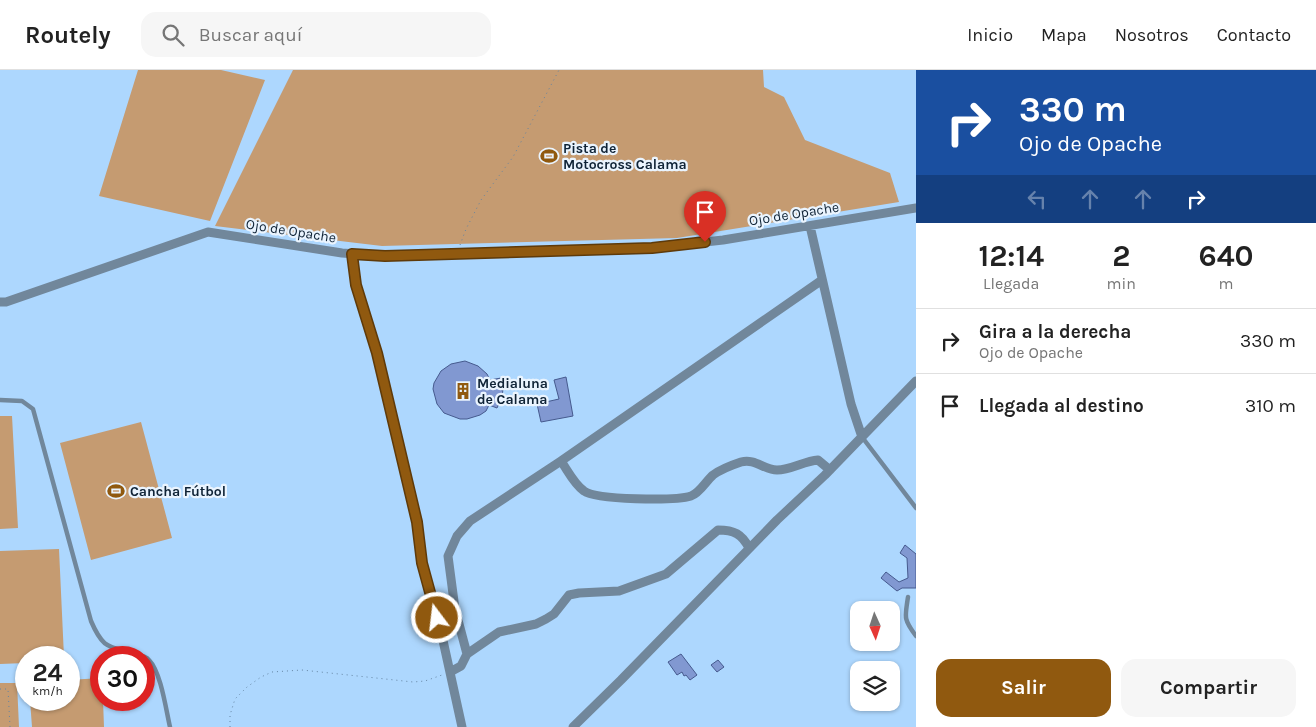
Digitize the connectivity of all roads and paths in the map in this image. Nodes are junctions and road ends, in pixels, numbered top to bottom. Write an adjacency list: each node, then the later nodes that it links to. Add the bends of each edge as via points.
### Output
1 (559, 70): 5 (path, via 513,157 477,207 460,245)
2 (916, 208): 3 (street, Ojo de Opache)
3 (810, 226): 5 (street, Ojo de Opache, via 652,248); 6 (street)
4 (352, 254): 5 (street, Ojo de Opache); 7 (street, Ojo de Opache, via 208,232); 18 (street, via 356,285 377,353 417,522 422,563)
5 (460, 254)
6 (822, 280): 10 (street); 11 (street)
7 (2, 303)
8 (916, 381): 10 (street)
9 (0, 400): 21 (lane, via 22,401 33,409 98,638 106,646 150,660 160,680)
10 (862, 437): 12 (street); 13 (lane)
11 (561, 461): 12 (street, via 586,492 598,496 651,499 692,496 714,474 743,461 760,463 775,470 818,460); 17 (street, via 470,521 457,536 448,556 449,575)
12 (830, 470): 14 (street)
13 (916, 508)
14 (749, 548): 17 (street, via 741,535 731,530 718,530 666,574 620,591 569,595 546,619 499,632); 24 (street)
15 (908, 597): 16 (lane, via 905,618)
16 (916, 636)
17 (466, 654): 18 (street, via 461,666)
18 (450, 672): 22 (path, via 414,682 302,670 272,672 260,677 236,699 230,715); 23 (street)
19 (0, 689): 20 (path, via 8,689)
20 (10, 727)
21 (170, 727)
22 (230, 727)
23 (462, 727)
24 (573, 727)

